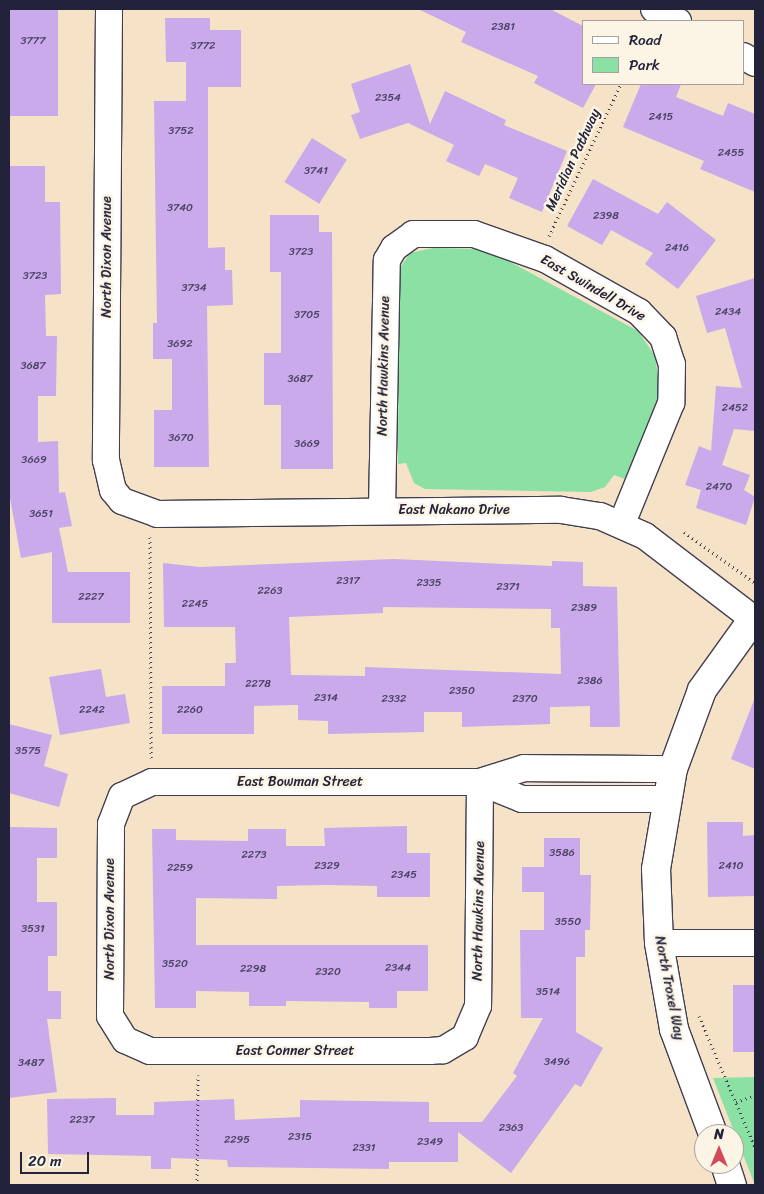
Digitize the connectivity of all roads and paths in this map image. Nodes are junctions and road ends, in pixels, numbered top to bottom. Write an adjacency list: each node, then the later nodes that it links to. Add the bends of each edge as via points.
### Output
1 (109, 9): 9 (street, North Dixon Avenue, via 106,460 114,490)
2 (654, 9): 3 (street)
3 (676, 20)
4 (744, 57): 5 (street)
5 (755, 63)
6 (621, 85): 8 (path, Meridian Pathway)
7 (413, 234): 10 (street, North Hawkins Avenue, via 394,248 385,272); 11 (street, East Swindell Drive, via 474,234 505,242 639,312 663,337 672,364 671,403)
8 (546, 242)
9 (122, 501): 10 (street, East Nakano Drive, via 157,514)
10 (382, 510): 11 (street, East Nakano Drive, via 561,510)
11 (622, 523): 15 (street, East Nakano Drive, via 696,571)
12 (675, 526): 14 (path)
13 (150, 530): 16 (path)
14 (755, 583)
15 (754, 619): 17 (street, North Troxel Way, via 702,690)
16 (152, 764)
17 (672, 769): 18 (street, East Bowman Street, via 524,768); 20 (street, North Troxel Way)
18 (480, 782): 19 (street, East Bowman Street, via 152,782); 20 (street, East Bowman Street, via 522,799); 24 (street, North Hawkins Avenue, via 478,1006)
19 (122, 796): 25 (street, North Dixon Avenue, via 111,824 110,1016)
20 (665, 799): 21 (street, North Troxel Way, via 656,869)
21 (659, 943): 22 (street); 29 (street, North Troxel Way, via 674,1029)
22 (755, 943)
23 (697, 1011): 28 (path)
24 (465, 1037): 25 (street, East Conner Street, via 454,1045 430,1051 150,1051)
25 (125, 1040)
26 (198, 1067): 31 (path)
27 (755, 1095): 28 (path)
28 (736, 1102): 30 (path)
29 (709, 1124)
30 (755, 1146)
31 (197, 1185)

